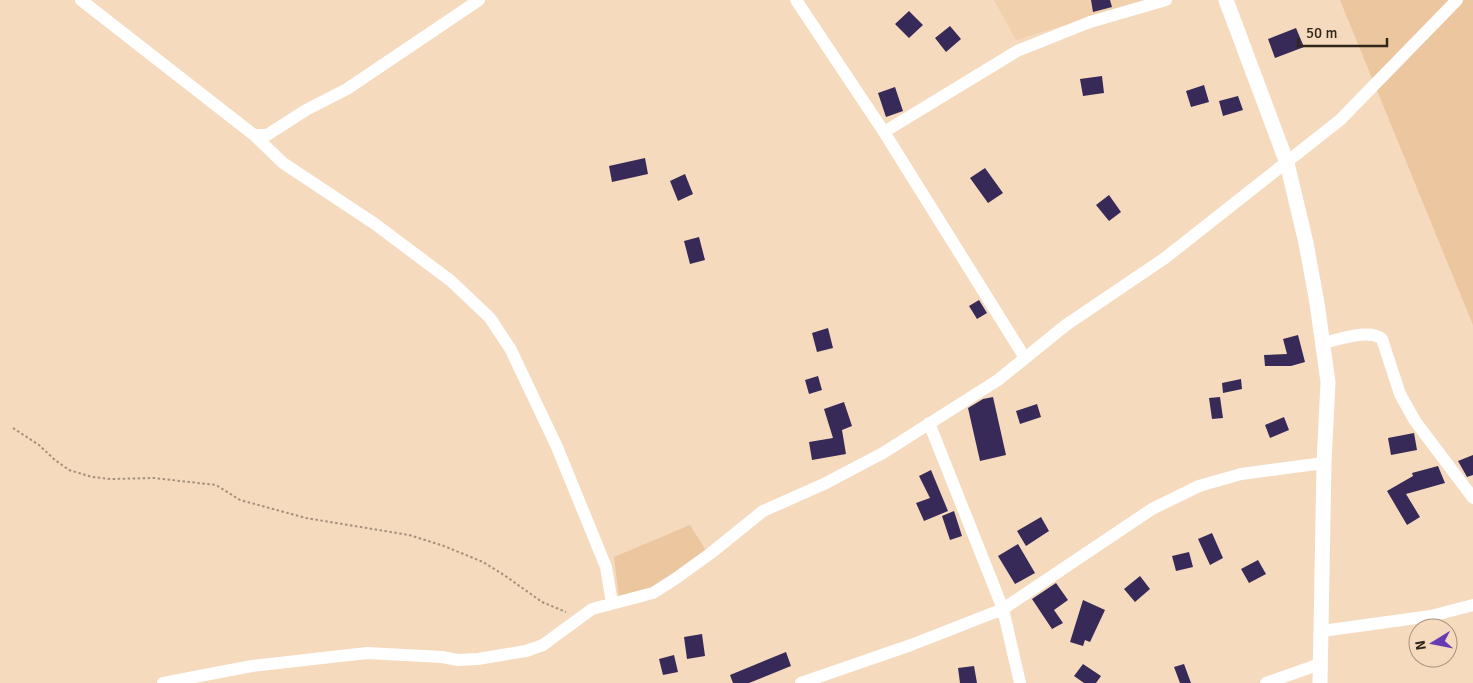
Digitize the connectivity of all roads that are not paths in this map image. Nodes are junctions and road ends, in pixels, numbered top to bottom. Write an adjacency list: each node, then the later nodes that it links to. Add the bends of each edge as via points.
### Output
1 (81, 0): 8 (street)
2 (479, 0): 8 (street, via 347,88 267,135)
3 (796, 0): 7 (street)
4 (1166, 0): 7 (street, via 1090,22 1017,51)
5 (1226, 0): 9 (street)
6 (1457, 0): 9 (street, via 1340,120)
7 (884, 132): 11 (street)
8 (254, 135): 15 (street, via 284,163 375,224 451,282 490,318 511,350 557,447 606,567)
9 (1287, 163): 10 (street, via 1306,243); 11 (street, via 1165,258 1066,325)
10 (1323, 343): 13 (street, via 1328,382); 14 (street, via 1364,334 1377,335 1382,339 1400,394 1415,421)
11 (1025, 358): 12 (street, via 998,380)
12 (930, 423): 15 (street, via 875,458 763,511 711,553 653,592); 17 (street)
13 (1324, 462): 17 (street, via 1241,474 1199,486 1152,509); 18 (street)
14 (1473, 498)
15 (612, 603): 20 (street, via 592,610 542,645 526,651 458,660 367,653 252,666)
16 (1473, 605): 18 (street, via 1431,616)
17 (1003, 609): 21 (street); 22 (street)
18 (1322, 631): 19 (street)
19 (1320, 664): 23 (street); 24 (street)
20 (163, 683)
21 (800, 683)
22 (1020, 683)
23 (1266, 683)
24 (1320, 683)

